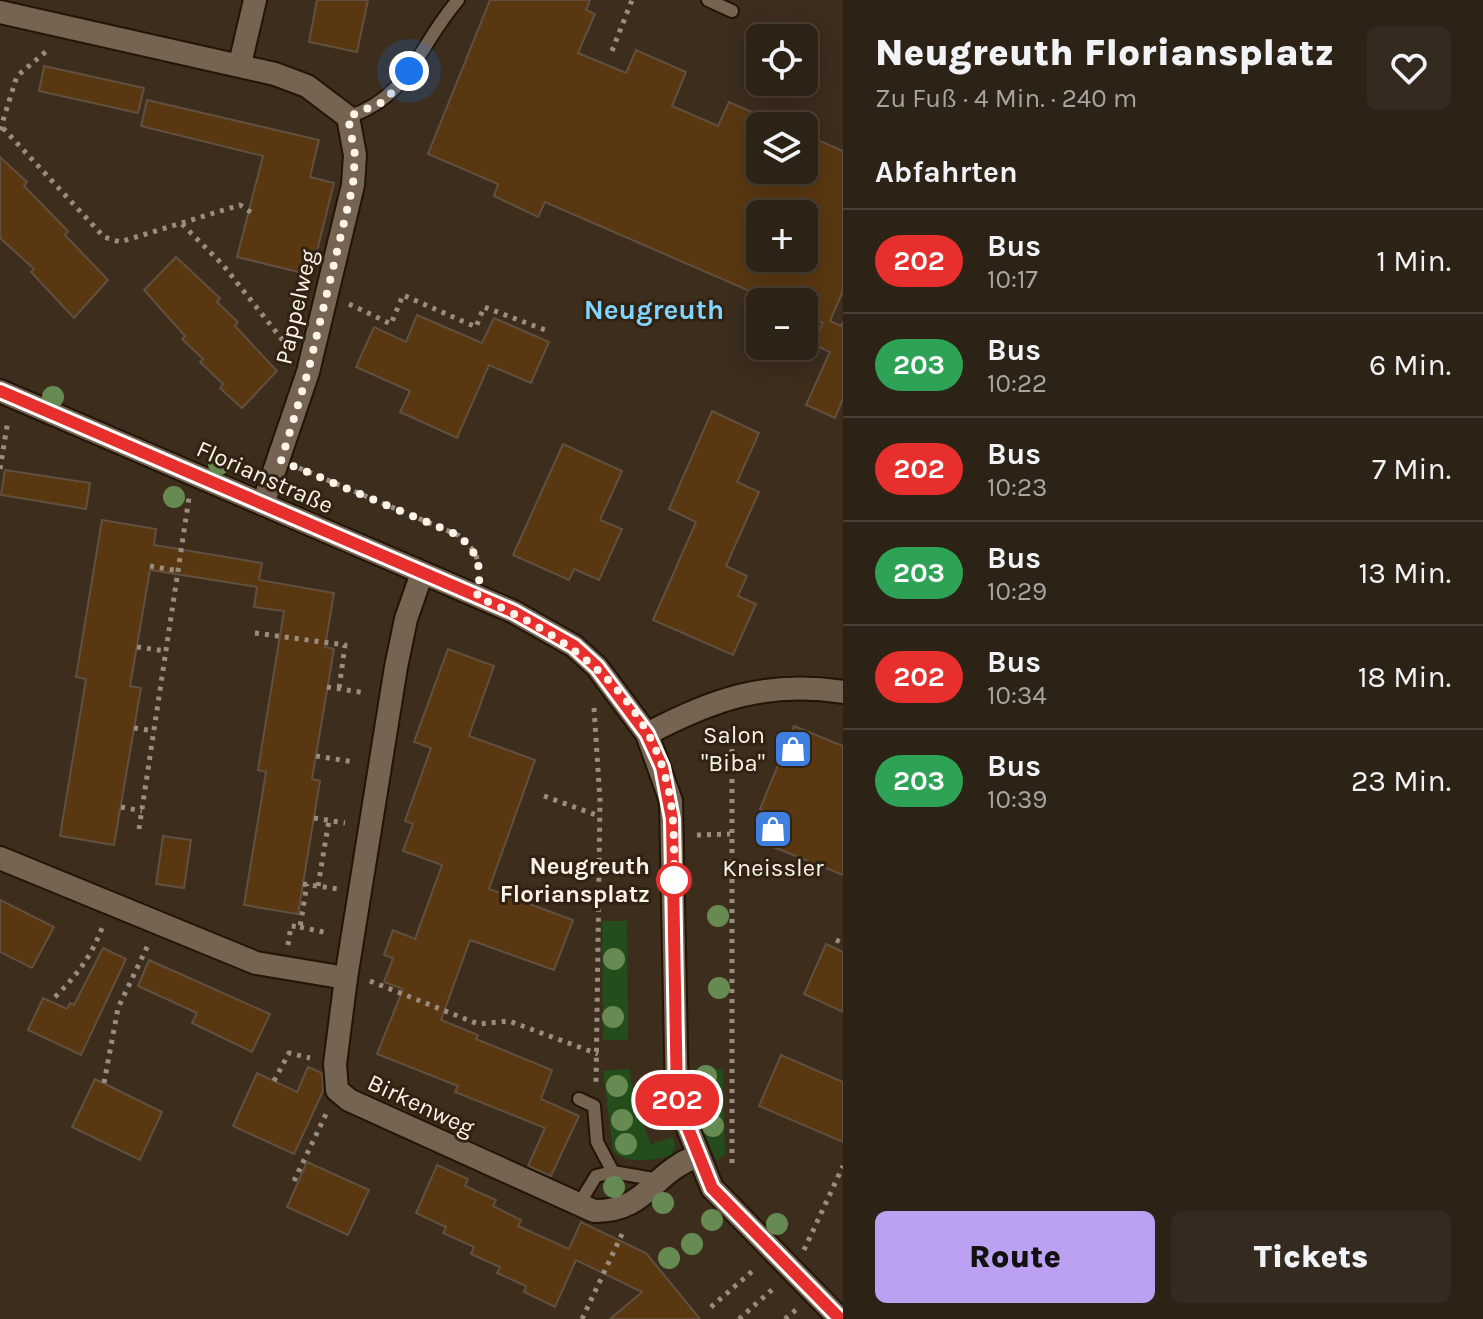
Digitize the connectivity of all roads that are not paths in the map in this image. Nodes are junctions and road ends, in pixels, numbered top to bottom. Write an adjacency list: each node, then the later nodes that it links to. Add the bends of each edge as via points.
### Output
1 (255, 0): 6 (street)
2 (458, 0): 7 (lane, via 395,91 371,109)
3 (708, 0): 4 (lane)
4 (732, 11)
5 (0, 12): 6 (street)
6 (240, 64): 7 (street, via 307,86)
7 (348, 117): 9 (street, Pappelweg, via 355,155 353,185 308,372)
8 (6, 394): 9 (street, Florianstraße)
9 (263, 504): 10 (street, Florianstraße)
10 (422, 573): 12 (street, Florianstraße, via 514,612 574,646 614,686); 14 (street, via 406,619 391,697)
11 (843, 692): 12 (street, via 773,687 733,696)
12 (647, 734): 16 (street, Florianstraße, via 671,801 677,1101)
13 (0, 858): 14 (street, via 256,963)
14 (346, 975): 19 (street, Birkenweg, via 335,1064 337,1090)
15 (579, 1099): 17 (lane, via 594,1106 597,1142)
16 (698, 1156): 18 (street, via 678,1163); 20 (street, Florianstraße, via 712,1188)
17 (613, 1172): 18 (lane); 19 (lane, via 596,1176)
18 (659, 1180): 19 (street, Birkenweg, via 629,1208 594,1211)
19 (579, 1204)
20 (840, 1319)

